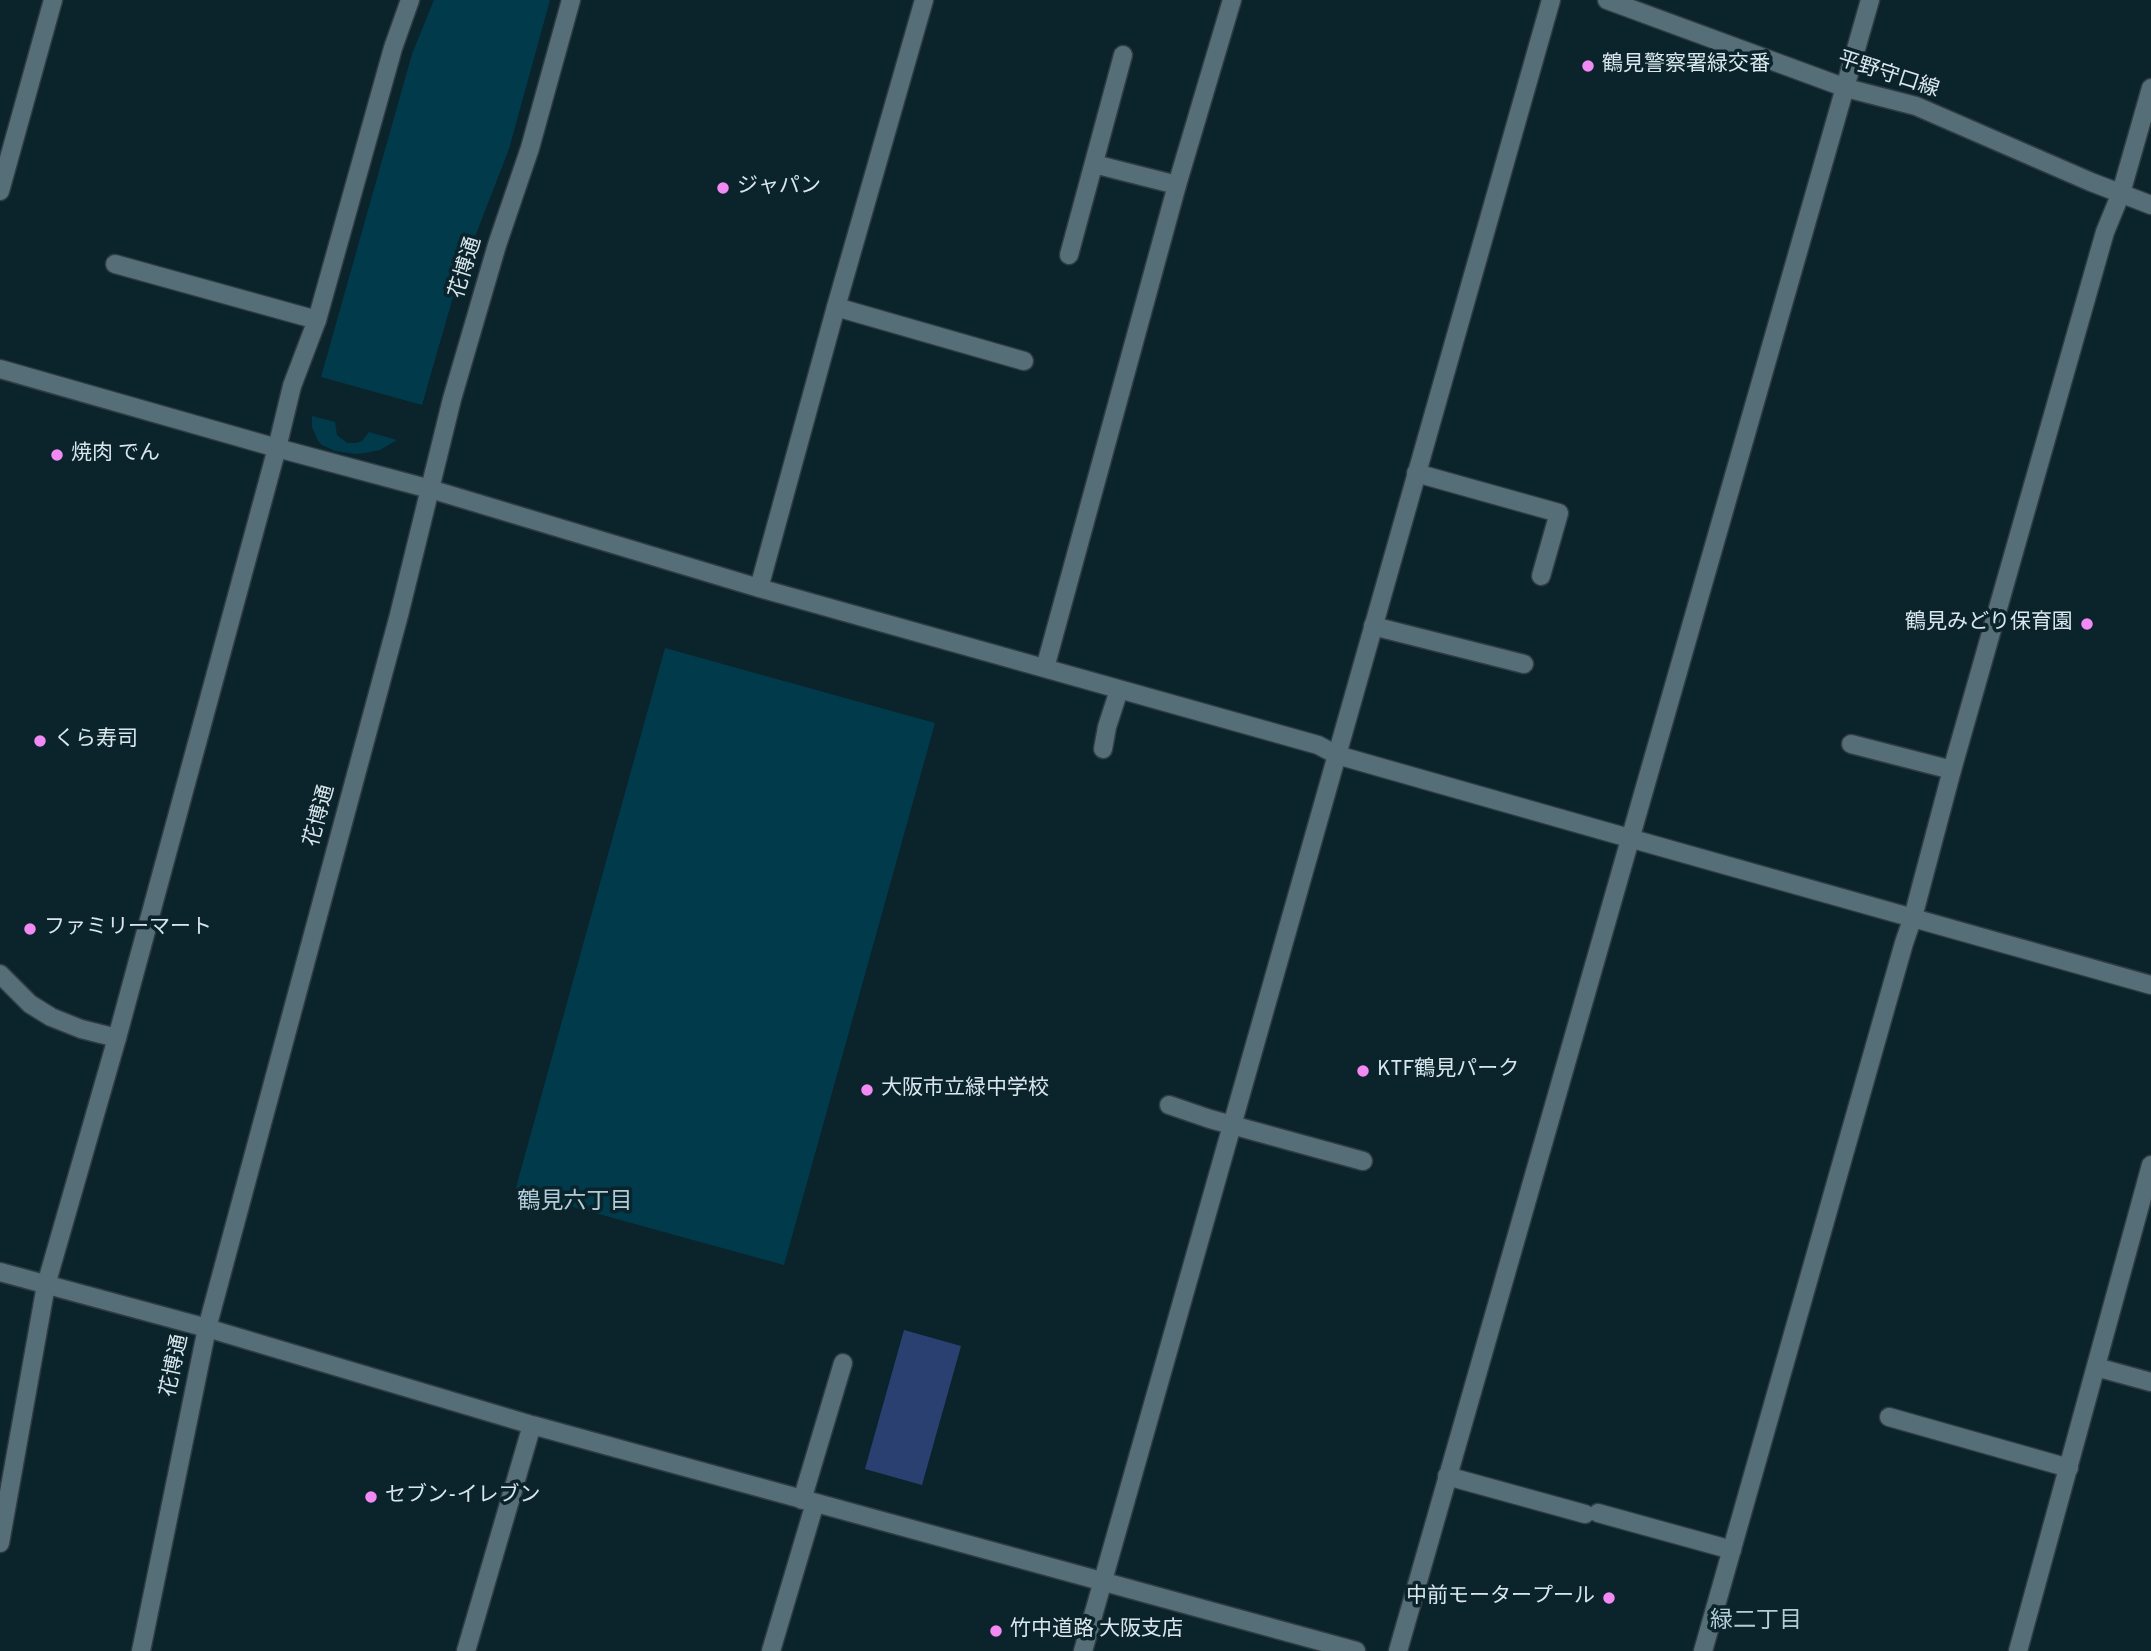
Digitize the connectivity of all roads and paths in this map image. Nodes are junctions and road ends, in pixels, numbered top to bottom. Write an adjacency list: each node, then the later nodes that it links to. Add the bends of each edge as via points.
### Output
1 (52, 0): 14 (street)
2 (410, 0): 20 (street)
3 (571, 0): 25 (street, 花博通, via 452,399)
4 (924, 0): 19 (street)
5 (1232, 0): 13 (street)
6 (1551, 0): 24 (street)
7 (1607, 0): 10 (street, 平野守口線)
8 (1870, 0): 10 (street)
9 (1123, 55): 12 (street)
10 (1846, 88): 15 (street, 平野守口線, via 1916,106); 36 (street)
11 (2151, 88): 15 (street)
12 (1094, 164): 13 (street); 17 (street)
13 (1177, 185): 30 (street)
14 (0, 191)
15 (2121, 193): 16 (street, 平野守口線); 35 (street, via 2105,232)
16 (2151, 205)
17 (1069, 255)
18 (114, 264): 20 (street)
19 (836, 307): 21 (street); 27 (street)
20 (317, 320): 23 (street, via 292,386)
21 (1024, 361)
22 (0, 369): 23 (street)
23 (277, 448): 25 (street); 40 (street)
24 (1416, 473): 26 (street, via 1559,513); 28 (street)
25 (430, 489): 27 (street); 47 (street, 花博通)
26 (1541, 576)
27 (760, 588): 30 (street)
28 (1373, 626): 29 (street); 34 (street)
29 (1524, 664)
30 (1045, 668): 31 (street)
31 (1119, 690): 33 (street); 34 (street, via 1318,745)
32 (1851, 744): 35 (street)
33 (1103, 749)
34 (1337, 755): 36 (street); 42 (street)
35 (1952, 770): 37 (street)
36 (1629, 838): 37 (street); 54 (street)
37 (1913, 917): 39 (street); 57 (street)
38 (0, 974): 40 (street, via 30,1004 51,1017)
39 (2151, 985)
40 (117, 1038): 46 (street)
41 (1169, 1105): 42 (street)
42 (1233, 1124): 43 (street); 58 (street)
43 (1363, 1161)
44 (2151, 1166): 49 (street)
45 (0, 1272): 46 (street)
46 (46, 1285): 47 (street); 56 (street)
47 (207, 1328): 52 (street); 60 (street, 花博通)
48 (844, 1363): 55 (street)
49 (2096, 1367): 50 (street); 53 (street)
50 (2151, 1382)
51 (1889, 1417): 53 (street)
52 (532, 1425): 55 (street); 61 (street)
53 (2069, 1468): 67 (street)
54 (1447, 1476): 57 (street); 65 (street)
55 (808, 1501): 58 (street); 62 (street)
56 (0, 1543)
57 (1732, 1550): 66 (street)
58 (1103, 1582): 59 (street); 63 (street)
59 (1317, 1646): 64 (street)
60 (141, 1651)
61 (466, 1651)
62 (771, 1651)
63 (1083, 1651)
64 (1356, 1651)
65 (1398, 1651)
66 (1703, 1651)
67 (2018, 1651)

